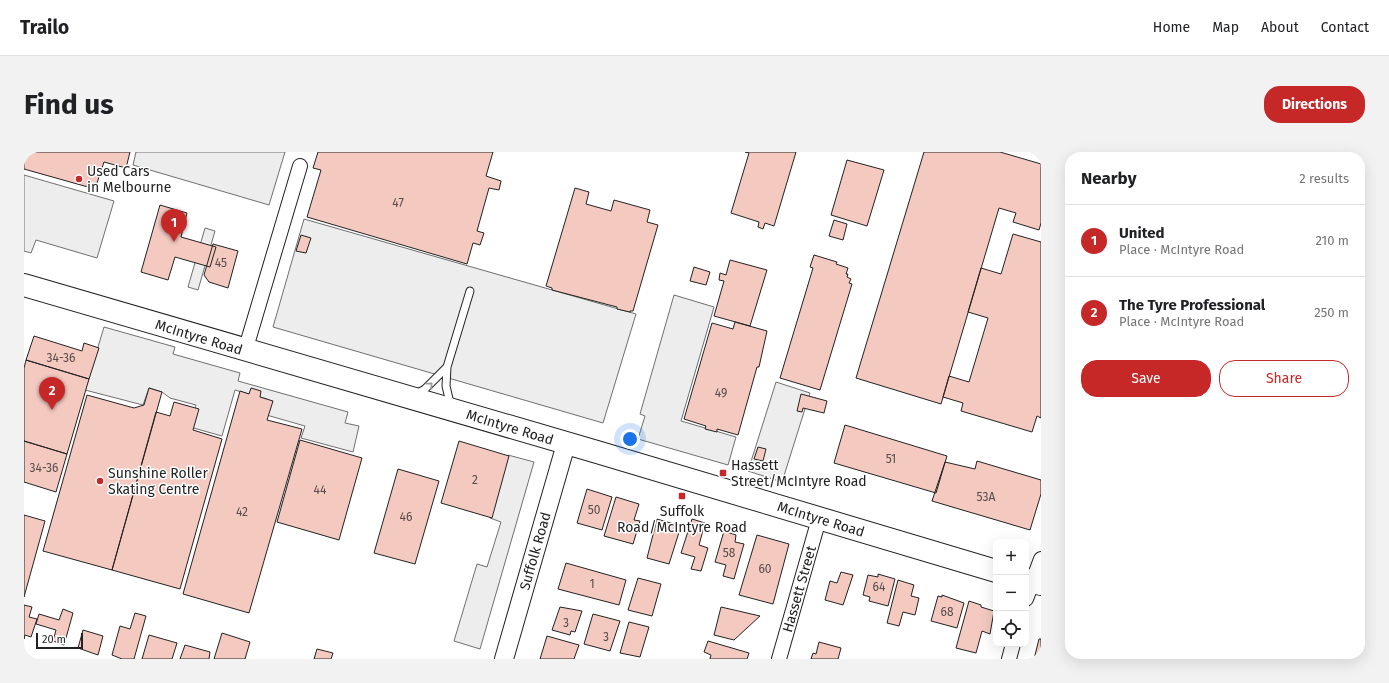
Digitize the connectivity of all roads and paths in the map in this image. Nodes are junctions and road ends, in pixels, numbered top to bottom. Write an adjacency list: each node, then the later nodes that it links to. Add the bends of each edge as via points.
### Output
1 (300, 166): 4 (street)
2 (24, 285): 4 (main road, McIntyre Road)
3 (470, 291): 5 (lane)
4 (245, 351): 6 (main road, McIntyre Road)
5 (447, 367): 6 (lane, one-way to 5, via 425,389); 7 (lane, via 446,386)
6 (409, 398): 7 (main road, McIntyre Road)
7 (452, 410): 8 (main road, McIntyre Road)
8 (566, 444): 9 (main road, McIntyre Road); 14 (street, Suffolk Road)
9 (819, 519): 11 (main road, McIntyre Road); 15 (street, Hassett Street)
10 (1041, 559): 12 (street)
11 (993, 570)
12 (1031, 586)
13 (1012, 647): 16 (street)
14 (504, 659)
15 (779, 659)
16 (1009, 659)

